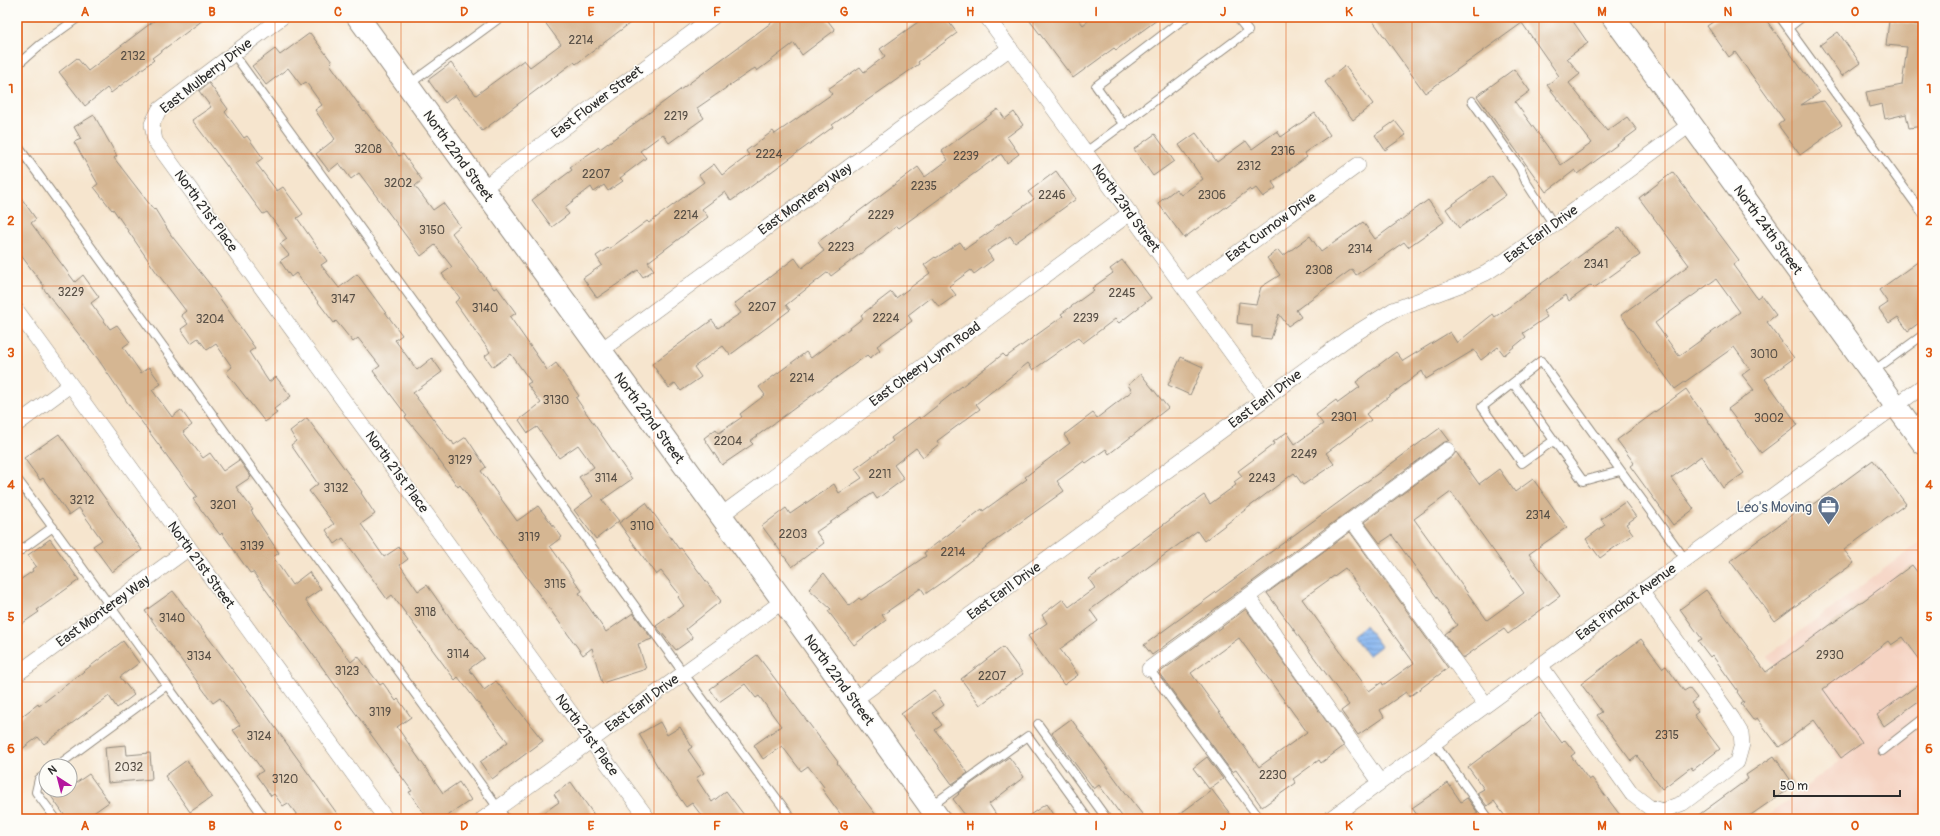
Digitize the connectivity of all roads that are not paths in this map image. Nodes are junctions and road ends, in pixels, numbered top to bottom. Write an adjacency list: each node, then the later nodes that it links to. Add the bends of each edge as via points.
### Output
1 (79, 17): 15 (lane)
2 (282, 17): 14 (street, East Mulberry Drive)
3 (358, 17): 16 (street, North 22nd Street)
4 (501, 17): 16 (lane)
5 (713, 17): 24 (street, East Flower Street)
6 (987, 17): 13 (street, North 23rd Street)
7 (1186, 17): 20 (lane, via 1096,86)
8 (1237, 17): 20 (lane, via 1248,31)
9 (1613, 17): 19 (street, North 24th Street)
10 (1780, 17): 12 (lane)
11 (1802, 17): 12 (lane)
12 (1788, 28): 26 (lane)
13 (1010, 48): 22 (street, North 23rd Street); 31 (street, East Monterey Way)
14 (233, 53): 18 (street, East Mulberry Drive, via 159,110); 56 (lane)
15 (17, 65)
16 (407, 86): 24 (street, North 22nd Street)
17 (1472, 101): 27 (lane, via 1520,168 1526,182)
18 (152, 124): 63 (street, North 21st Place, via 155,141)
19 (1691, 124): 27 (street, East Earll Drive); 32 (street, North 24th Street)
20 (1124, 125): 22 (lane)
21 (17, 144): 71 (lane)
22 (1086, 152): 25 (street, North 23rd Street)
23 (1358, 165): 28 (street, East Curnow Drive)
24 (482, 189): 31 (street, North 22nd Street)
25 (1130, 213): 28 (street, North 23rd Street); 44 (street, East Cheery Lynn Road)
26 (1923, 214)
27 (1554, 225): 36 (street, East Earll Drive, via 1486,273 1376,318)
28 (1186, 290): 36 (street, North 23rd Street)
29 (17, 311): 34 (street, North 21st Street)
30 (1923, 335): 32 (lane)
31 (600, 350): 44 (street, North 22nd Street)
32 (1872, 372): 37 (street, North 24th Street)
33 (1513, 383): 39 (lane); 39 (lane, via 1482,407 1522,463); 42 (lane, via 1541,361)
34 (70, 385): 38 (street); 47 (street, North 21st Street)
35 (1923, 386): 37 (street, East Pinchot Avenue)
36 (1265, 399): 59 (street, East Earll Drive)
37 (1896, 406): 40 (street, North 24th Street); 49 (street, East Pinchot Avenue)
38 (17, 424)
39 (1553, 441): 42 (lane, via 1583,481)
40 (1923, 443)
41 (1447, 450): 45 (street)
42 (1620, 471): 49 (lane)
43 (17, 479): 46 (lane)
44 (720, 516): 52 (street, North 22nd Street)
45 (1352, 520): 51 (street); 60 (street)
46 (53, 527): 48 (lane); 53 (lane)
47 (189, 548): 53 (street, East Monterey Way); 76 (street, North 21st Street)
48 (17, 553)
49 (1685, 559): 50 (street, East Pinchot Avenue)
50 (1641, 591): 54 (street, East Pinchot Avenue); 54 (street, via 1741,733 1742,744 1737,762 1684,803 1662,810 1649,808 1632,794)
51 (1248, 597): 55 (street); 67 (street)
52 (783, 601): 56 (street, East Earll Drive); 59 (street, North 22nd Street)
53 (111, 605): 57 (street, East Monterey Way); 58 (lane)
54 (1540, 665): 60 (street, East Pinchot Avenue)
55 (1149, 668): 82 (lane)
56 (684, 673): 63 (street, East Earll Drive); 79 (lane)
57 (17, 674)
58 (167, 685): 66 (lane); 75 (lane)
59 (854, 700): 72 (street, North 22nd Street)
60 (1486, 705): 64 (street, East Pinchot Avenue)
61 (1923, 719): 65 (lane)
62 (1038, 724): 81 (lane)
63 (591, 740): 71 (street, East Earll Drive); 78 (street, North 21st Place)
64 (1434, 742): 67 (street, East Pinchot Avenue); 83 (lane)
65 (1882, 751)
66 (68, 758)
67 (1380, 782): 73 (street, East Pinchot Avenue)
68 (38, 783): 69 (lane)
69 (38, 795)
70 (40, 798): 74 (lane)
71 (502, 813): 77 (street, East Earll Drive)
72 (935, 813): 80 (lane, via 1028,736)
73 (1332, 818)
74 (56, 819)
75 (265, 819)
76 (386, 819)
77 (483, 819)
78 (648, 819)
79 (792, 819)
80 (1088, 819)
81 (1107, 819)
82 (1260, 819)
83 (1489, 819)

